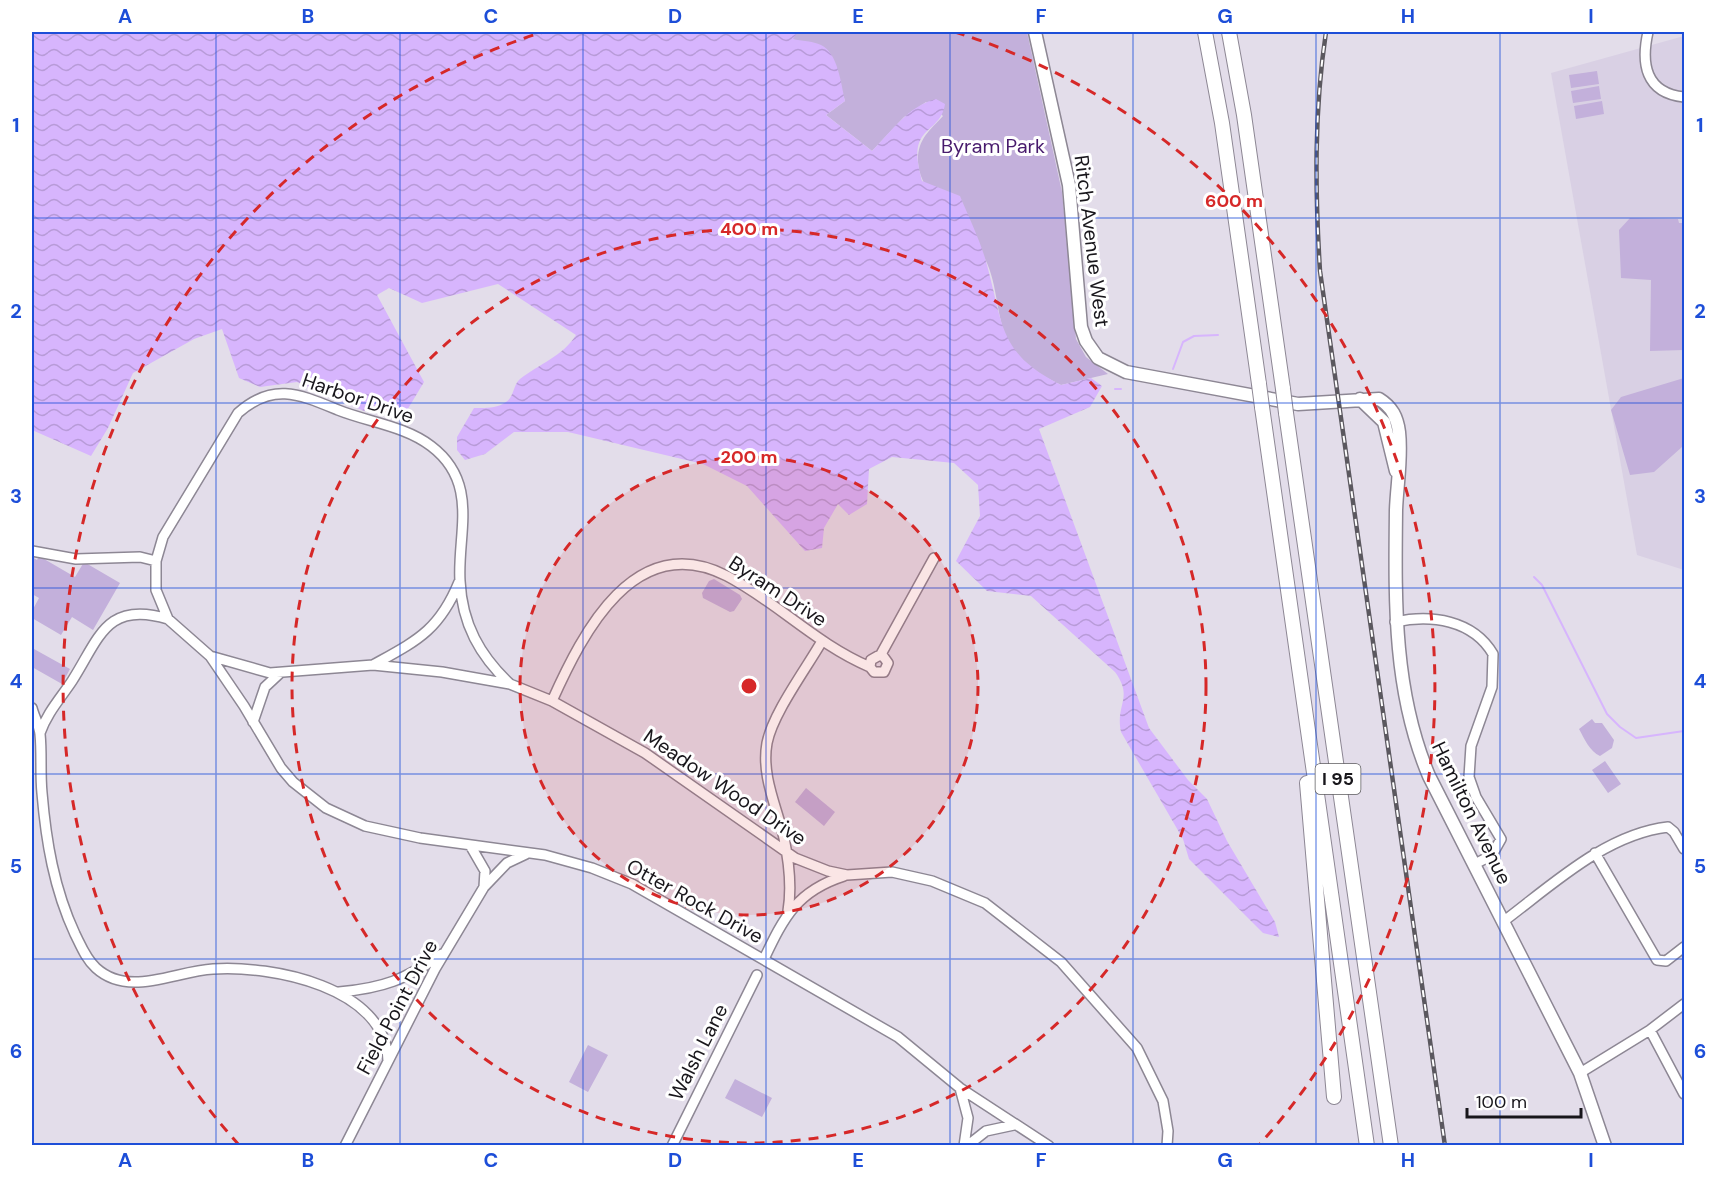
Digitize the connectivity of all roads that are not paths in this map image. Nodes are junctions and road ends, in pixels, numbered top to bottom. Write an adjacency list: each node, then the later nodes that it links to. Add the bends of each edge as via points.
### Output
1 (1035, 32): 6 (main road, Ritch Avenue West, via 1069,185 1077,295 1086,340 1098,358 1115,368)
2 (1229, 32): 54 (highway, I 95, bridge)
3 (1648, 32): 5 (street, via 1644,64 1652,80 1673,95)
4 (1205, 35): 20 (highway, I 95, bridge, via 1222,123)
5 (1684, 97)
6 (1224, 392): 12 (main road, Hamilton Avenue, via 1298,404 1379,399 1394,413 1400,446)
7 (32, 551): 9 (street, via 76,559 140,557)
8 (934, 558): 15 (street)
9 (156, 561): 10 (street, Harbor Drive, via 163,537 238,413 268,395 296,393 407,433 432,447 442,458 456,479 462,502); 11 (street, Harbor Drive, via 156,590)
10 (459, 580): 16 (street, Harbor Drive, via 453,597 425,635); 19 (street, Harbor Drive, via 470,631 487,661)
11 (168, 619): 14 (street, Harbor Drive); 24 (street, via 134,613 106,626 50,710)
12 (1395, 622): 30 (main road, Hamilton Avenue, via 1419,751); 30 (street, via 1442,619 1475,634 1493,654 1492,687 1471,746 1469,777 1501,839 1492,855)
13 (822, 641): 17 (street, Byram Drive); 21 (street, Byram Drive, via 727,576 688,563 664,564 642,574 608,604 591,627); 29 (street, via 767,743 769,786)
14 (210, 656): 18 (street, Meadow Wood Drive, via 251,669); 23 (street, Otter Rock Drive)
15 (880, 656): 17 (street, via 872,659); 17 (street, via 888,663 884,672 876,673)
16 (373, 665): 18 (street, Meadow Wood Drive); 19 (street, Meadow Wood Drive)
17 (870, 667)
18 (281, 673): 23 (street, via 265,687)
19 (510, 684): 21 (street, Meadow Wood Drive)
20 (1304, 700): 46 (highway, via 1308,794); 53 (highway, I 95)
21 (552, 701): 29 (street, Meadow Wood Drive, via 645,753)
22 (32, 708): 24 (street)
23 (253, 722): 25 (street, Otter Rock Drive, via 280,768 326,808 365,826)
24 (40, 734): 39 (street, via 46,839 54,875 70,923 94,966 110,979 133,983 194,970 236,968)
25 (470, 845): 27 (street, Otter Rock Drive); 32 (street, via 485,871)
26 (1684, 849): 28 (street, via 1668,827)
27 (528, 853): 32 (street, Field Point Drive, via 507,863); 37 (street, Otter Rock Drive, via 614,876)
28 (1594, 853): 34 (street); 35 (street, via 1657,960 1666,961)
29 (786, 854): 31 (street, Meadow Wood Drive, via 828,871); 33 (street)
30 (1475, 864): 34 (main road, Hamilton Avenue)
31 (847, 874): 33 (street, via 820,886); 52 (street, Meadow Wood Drive, via 892,872 932,881 985,903 1031,936 1106,1011 1143,1058 1163,1101)
32 (484, 887): 36 (street, Field Point Drive)
33 (788, 911): 37 (street)
34 (1504, 921): 43 (main road, Hamilton Avenue)
35 (1684, 947)
36 (445, 952): 39 (street, via 394,984); 42 (street, Field Point Drive)
37 (764, 959): 44 (street, Otter Rock Drive, via 898,1037)
38 (757, 975): 49 (street, Walsh Lane)
39 (339, 992): 42 (street, via 378,1026)
40 (1684, 1004): 41 (street)
41 (1650, 1030): 43 (street); 45 (street)
42 (388, 1061): 48 (street, Field Point Drive)
43 (1580, 1073): 55 (main road, Hamilton Avenue)
44 (960, 1088): 47 (street, Otter Rock Drive); 50 (street, via 968,1118)
45 (1684, 1094)
46 (1334, 1097)
47 (1014, 1125): 50 (street, via 986,1131); 51 (street, Otter Rock Drive)
48 (345, 1146)
49 (672, 1146)
50 (966, 1146)
51 (1049, 1146)
52 (1167, 1146)
53 (1367, 1146)
54 (1390, 1146)
55 (1605, 1146)

